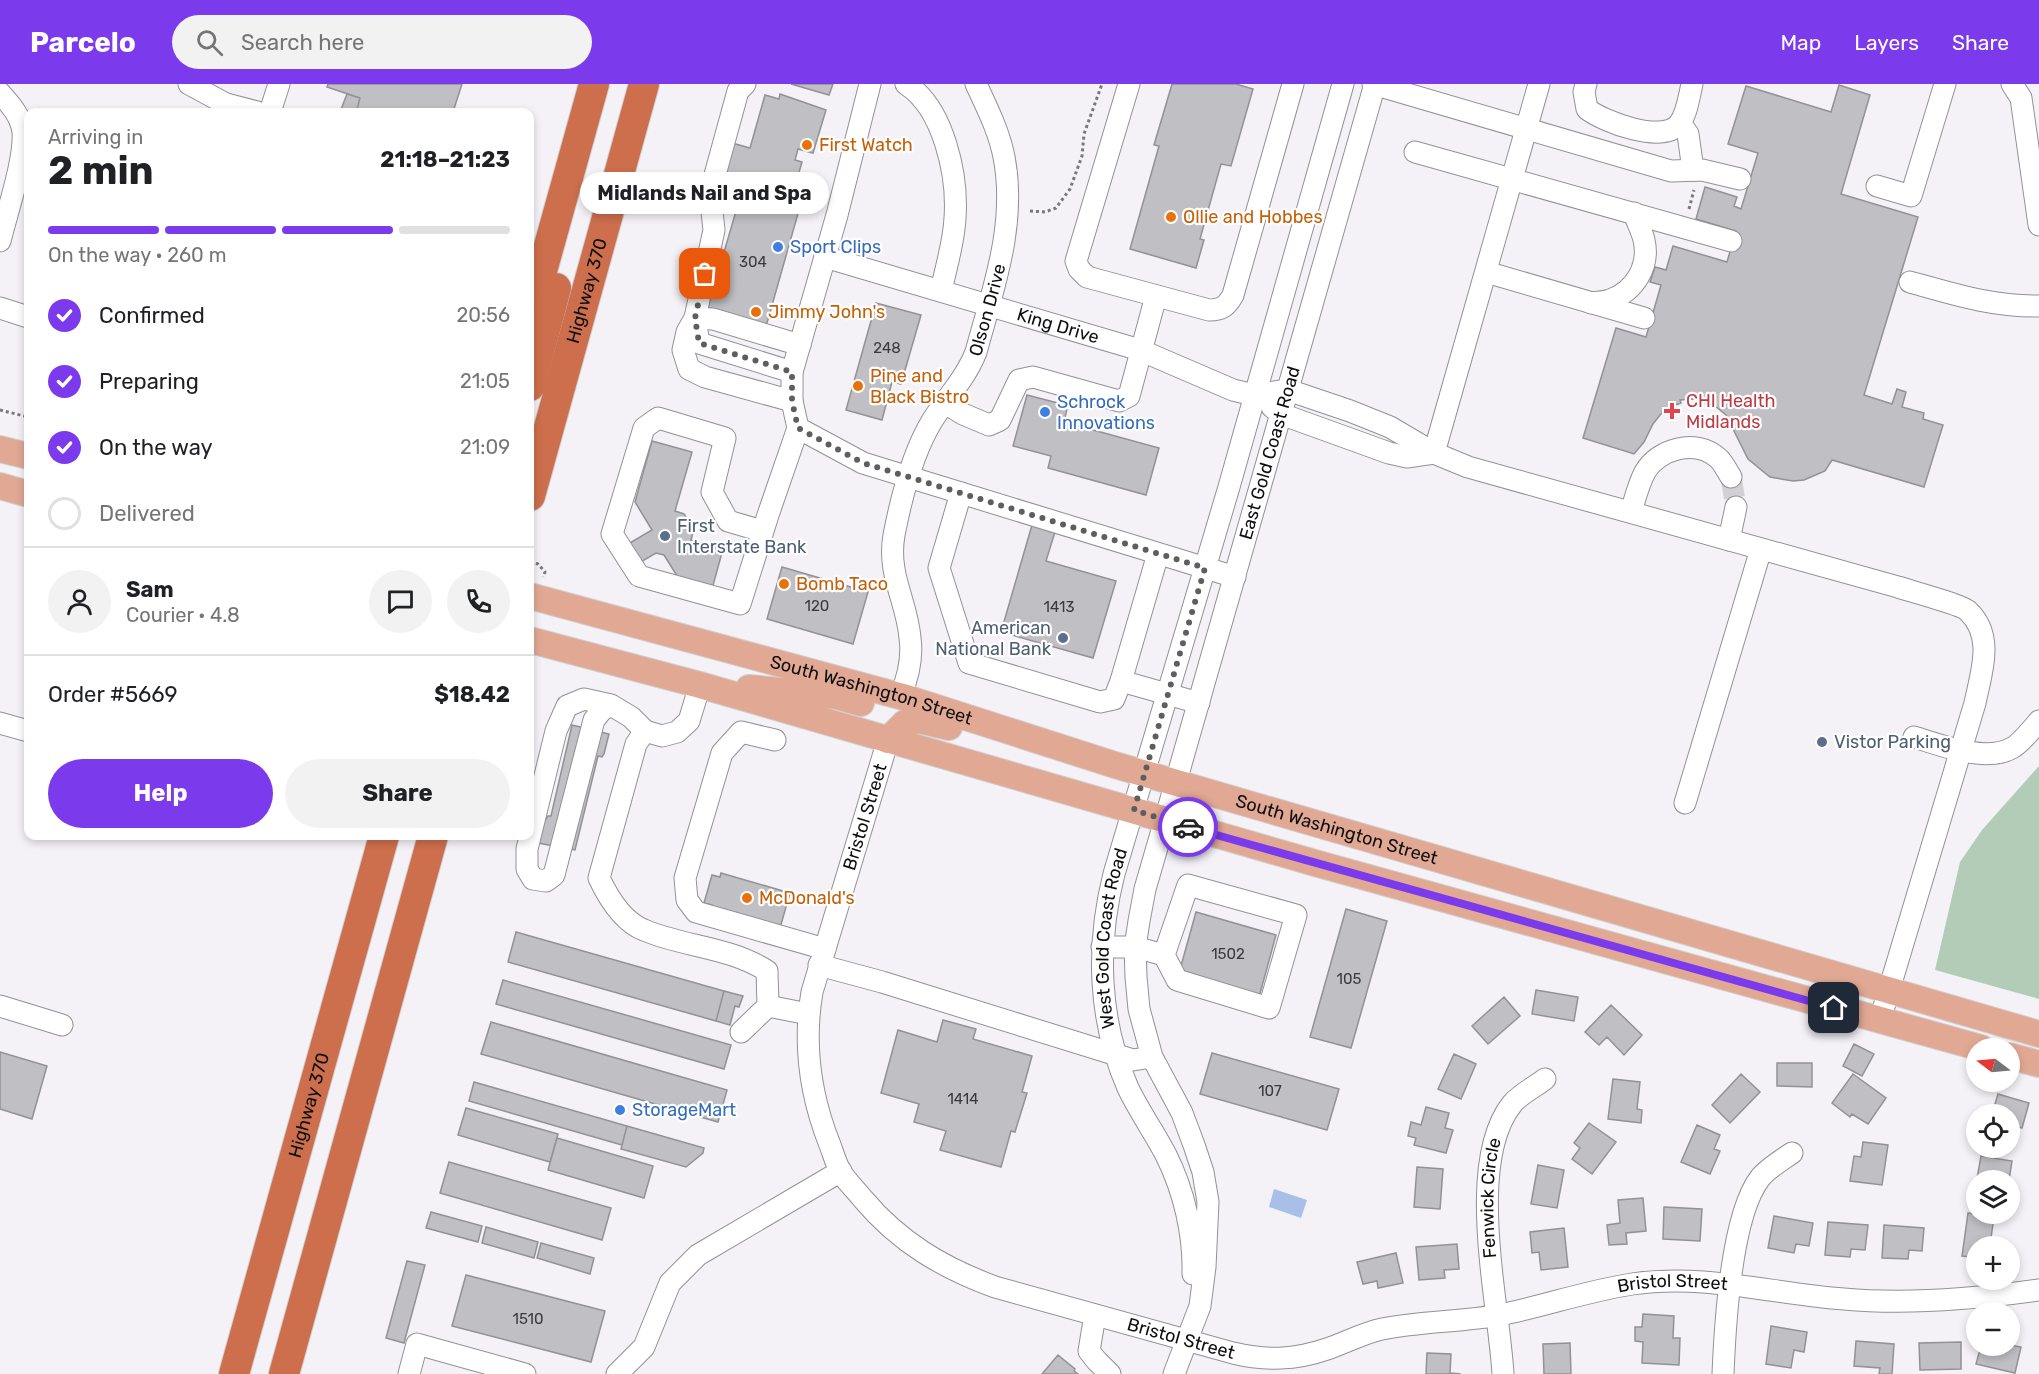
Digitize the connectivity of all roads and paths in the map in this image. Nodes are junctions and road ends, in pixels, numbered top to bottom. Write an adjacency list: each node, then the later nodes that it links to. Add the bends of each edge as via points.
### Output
1 (189, 84): 20 (street)
2 (279, 84): 22 (street)
3 (594, 84): 29 (highway)
4 (644, 84): 67 (highway, Highway 370)
5 (745, 84): 48 (street, via 738,91 710,193 714,230)
6 (870, 84): 37 (street)
7 (906, 84): 40 (street, via 924,99 944,136 955,184 956,219)
8 (976, 84): 44 (street, Olson Drive, via 997,130 1008,187 1004,247)
9 (1102, 84): 31 (path, via 1070,189 1056,208)
10 (1129, 84): 41 (street, via 1076,261 1087,277)
11 (1293, 84): 41 (street, via 1228,304 1209,310)
12 (1342, 84): 55 (street, East Gold Coast Road)
13 (1374, 84): 24 (street); 54 (street, East Gold Coast Road)
14 (1539, 84): 24 (street)
15 (1587, 84): 23 (street, via 1587,109 1597,116 1649,132 1661,133)
16 (1692, 84): 23 (street)
17 (1945, 84): 30 (street, via 1911,196)
18 (2012, 84): 33 (street, via 2021,98)
19 (0, 93): 35 (street, via 15,110 23,131 21,159)
20 (227, 100): 21 (street)
21 (247, 108)
22 (271, 108)
23 (1680, 123): 26 (street, via 1688,134)
24 (1526, 128): 26 (street, via 1671,171); 27 (street)
25 (1415, 152): 27 (street)
26 (1693, 170): 28 (street); 34 (path, via 1694,194)
27 (1512, 178): 32 (street); 38 (street)
28 (1740, 179)
29 (566, 184): 42 (highway); 52 (highway, via 564,245)
30 (1877, 186)
31 (1030, 211)
32 (1634, 213): 34 (street); 43 (street, via 1644,241 1640,278 1633,287 1610,300)
33 (2039, 225)
34 (1683, 227): 36 (street)
35 (0, 241)
36 (1731, 241)
37 (825, 257): 40 (street, King Drive); 50 (street)
38 (1486, 272): 43 (street); 63 (street)
39 (1910, 282): 45 (street, via 1979,301)
40 (941, 291): 44 (street, King Drive)
41 (1156, 296): 51 (street)
42 (534, 300)
43 (1591, 303): 49 (street)
44 (989, 305): 51 (street, King Drive); 57 (street, Olson Drive, via 970,366)
45 (2039, 306)
46 (0, 308): 47 (street)
47 (24, 316)
48 (695, 318): 50 (street, via 713,319); 53 (street, via 699,343); 56 (street, via 683,350 689,369)
49 (1644, 318)
50 (800, 345): 53 (street)
51 (1140, 350): 55 (street, King Drive); 57 (street, via 1129,396 1119,400 1033,376 1019,380 1000,420 989,425)
52 (534, 371)
53 (792, 372): 56 (street)
54 (1288, 390): 55 (street, King Drive); 59 (street, East Gold Coast Road); 63 (street, via 1390,427)
55 (1254, 395): 59 (street, King Drive); 77 (street, East Gold Coast Road)
56 (792, 401): 61 (street)
57 (945, 403): 66 (street, Olson Drive, via 925,434)
58 (0, 410): 60 (path)
59 (1281, 414): 63 (street, King Drive, via 1389,453 1407,457); 78 (street, East Gold Coast Road)
60 (24, 416)
61 (798, 428): 66 (street, via 863,463); 73 (street)
62 (0, 448): 64 (main road)
63 (1434, 453): 72 (street, via 1468,467)
64 (24, 455)
65 (1731, 477): 72 (street, via 1718,457 1702,450 1682,448 1661,455 1646,471)
66 (909, 478): 70 (street); 84 (street, Olson Drive, via 893,549 895,579 910,639 909,668)
67 (534, 482)
68 (0, 486): 69 (main road)
69 (24, 493)
70 (961, 493): 76 (street); 81 (street, via 939,568 969,663 1100,702 1114,699)
71 (1736, 507): 74 (street)
72 (1631, 512): 74 (street)
73 (762, 531): 73 (street, via 728,521 712,492 725,438 658,418 644,428 612,534 639,576 740,604)
74 (1729, 540): 75 (street)
75 (1761, 549): 95 (street, via 1968,609 1985,641 1984,664); 98 (street)
76 (1158, 554): 77 (street); 81 (street)
77 (1205, 568): 78 (street); 83 (street, East Gold Coast Road)
78 (1235, 577): 85 (street, East Gold Coast Road)
79 (534, 597): 84 (main road, South Washington Street)
80 (534, 641): 82 (main road, South Washington Street)
81 (1121, 681): 83 (street)
82 (700, 685): 84 (main road, via 836,696 879,708 892,705); 90 (street, via 689,721 677,732 662,736); 93 (main road, South Washington Street)
83 (1168, 694): 85 (street); 96 (street, East Gold Coast Road)
84 (900, 697): 94 (main road, South Washington Street)
85 (1199, 703): 97 (street, East Gold Coast Road)
86 (611, 705): 90 (street); 101 (street, via 584,699 567,706 556,731); 105 (street, via 594,720 554,875 546,881 533,879 527,869)
87 (2039, 721): 95 (street, via 2012,748 1986,754)
88 (0, 723): 89 (street)
89 (24, 730)
90 (645, 731): 113 (street, via 636,744 599,878 625,916 642,930 751,960 767,971)
91 (1914, 737): 95 (street)
92 (775, 740): 109 (street, via 741,732 722,753 686,878 687,900 696,912)
93 (888, 740): 94 (main road, via 905,723 919,720 1039,752); 99 (main road, South Washington Street); 109 (street, Bristol Street)
94 (1059, 747): 96 (main road, South Washington Street)
95 (1960, 751): 111 (street)
96 (1144, 773): 97 (main road, South Washington Street); 99 (street, East Gold Coast Road)
97 (1176, 782): 100 (street, East Gold Coast Road); 111 (main road, South Washington Street)
98 (1685, 803)
99 (1134, 810): 100 (main road, South Washington Street); 106 (street, West Gold Coast Road, via 1108,900)
100 (1165, 820): 107 (street, West Gold Coast Road, via 1145,890); 115 (main road, South Washington Street)
101 (534, 821)
102 (383, 840): 132 (highway, Highway 370)
103 (414, 840): 110 (highway, via 403,880)
104 (432, 840): 110 (highway)
105 (529, 840)
106 (1102, 947): 107 (street); 120 (street, West Gold Coast Road, via 1102,979)
107 (1135, 947): 108 (street); 121 (street, West Gold Coast Road, via 1139,1009)
108 (1164, 955): 108 (street, via 1177,980 1269,1008 1296,915 1188,885)
109 (822, 957): 114 (street, Bristol Street); 120 (street, via 892,985)
110 (393, 982): 133 (highway)
111 (1889, 990): 115 (street); 118 (main road, South Washington Street)
112 (0, 1006): 116 (street)
113 (768, 1006): 114 (street); 117 (street)
114 (808, 1014): 126 (street, Bristol Street, via 809,1071 817,1107)
115 (1880, 1020): 119 (main road, South Washington Street)
116 (62, 1024)
117 (741, 1032)
118 (2039, 1034)
119 (1966, 1044)
120 (1116, 1055): 121 (street, via 1134,1060); 131 (street, West Gold Coast Road, via 1128,1088 1166,1156 1188,1219 1193,1292)
121 (1152, 1057): 131 (street, West Gold Coast Road, via 1182,1113 1203,1172 1208,1202 1200,1306)
122 (2020, 1059): 123 (main road)
123 (2039, 1064)
124 (1545, 1079): 130 (street, Fenwick Circle, via 1512,1103 1496,1133 1487,1188)
125 (1792, 1153): 127 (street, via 1761,1177 1745,1205)
126 (840, 1171): 129 (street, Bristol Street, via 878,1217 938,1263 995,1287); 136 (street, via 698,1255 670,1283 644,1347)
127 (1731, 1284): 128 (street, Bristol Street, via 1844,1299 1906,1301 1991,1298); 130 (street, Bristol Street, via 1671,1280 1632,1284); 140 (street)
128 (2039, 1290)
129 (1095, 1315): 131 (street, Bristol Street); 137 (street, via 1089,1351)
130 (1496, 1316): 131 (street, Bristol Street, via 1379,1330 1287,1359 1251,1358); 139 (street, Fenwick Circle)
131 (1187, 1340): 138 (street, West Gold Coast Road)
132 (234, 1374)
133 (284, 1374)
134 (409, 1374): 135 (street, via 417,1344)
135 (525, 1374)
136 (617, 1374)
137 (1110, 1374)
138 (1174, 1374)
139 (1503, 1374)
140 (1723, 1374)

